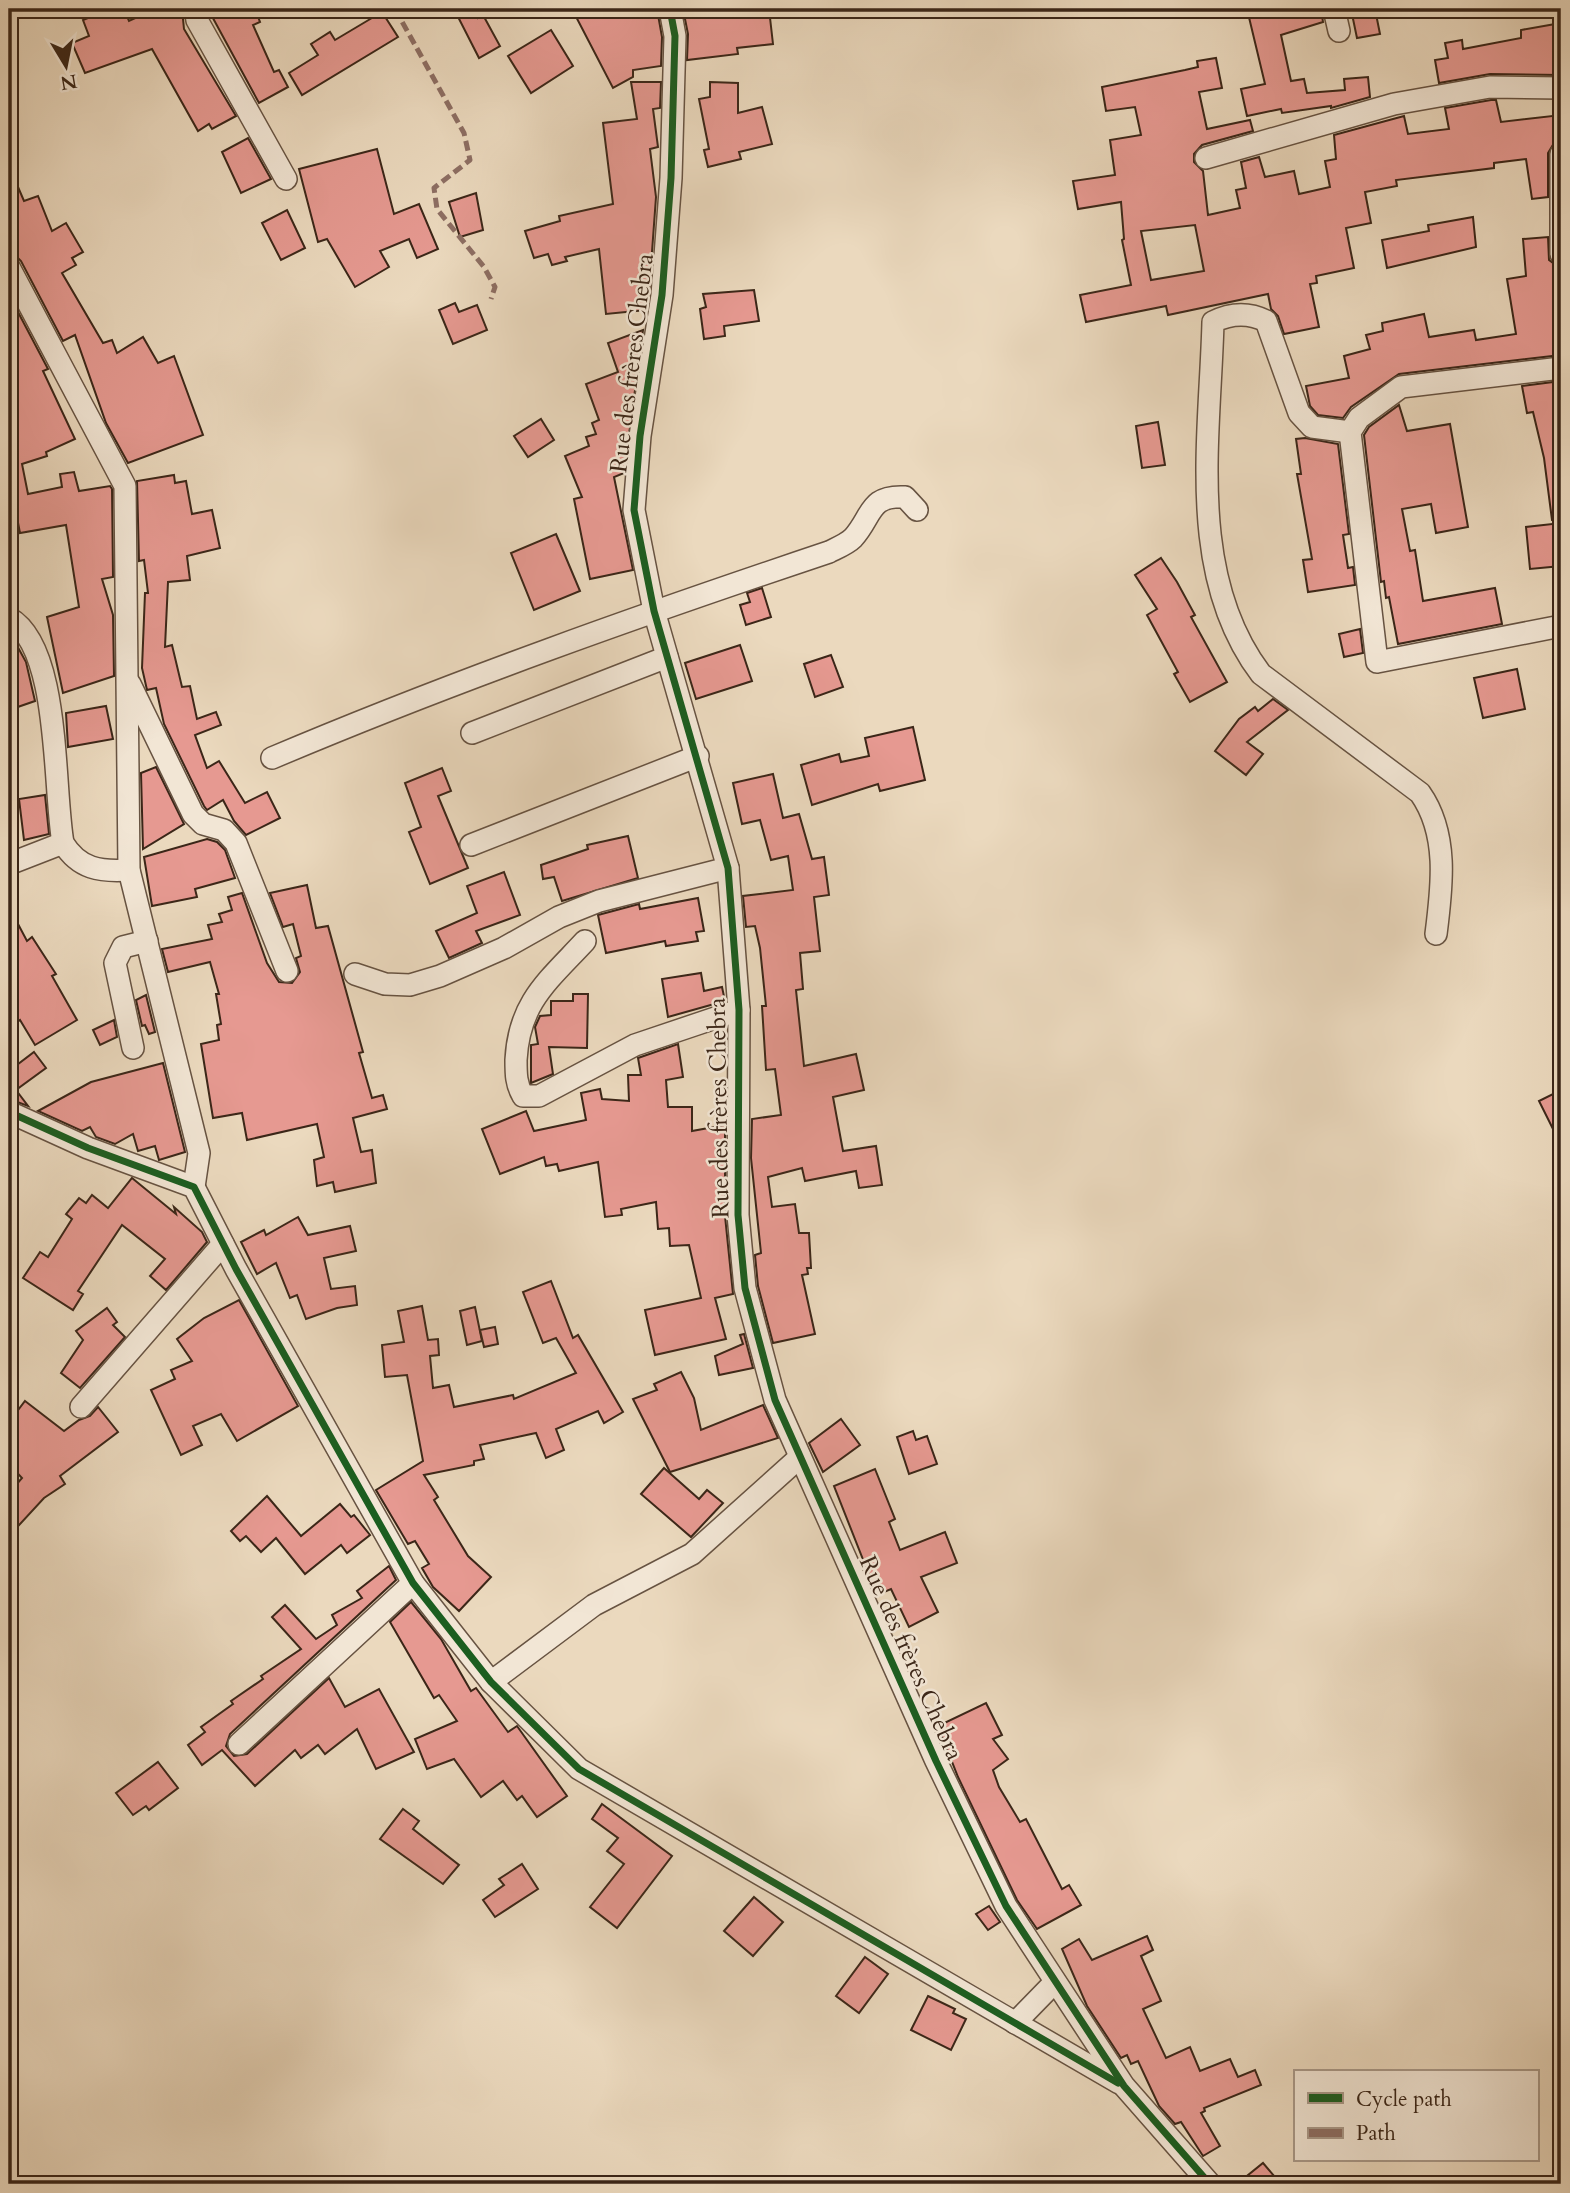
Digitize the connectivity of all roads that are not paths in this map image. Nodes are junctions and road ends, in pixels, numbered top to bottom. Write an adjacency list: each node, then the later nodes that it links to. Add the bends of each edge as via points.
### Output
1 (195, 9): 8 (street)
2 (670, 9): 14 (street, Rue des frères Chebra, via 675,36 671,178 662,295 640,436 634,510)
3 (1334, 9): 4 (street)
4 (1339, 31)
5 (1561, 88): 7 (street, via 1490,87 1394,104)
6 (1561, 154): 9 (street)
7 (1206, 158)
8 (286, 179)
9 (1561, 254)
10 (9, 267): 18 (street, via 125,486)
11 (1561, 368): 12 (street, via 1401,387 1359,418)
12 (1350, 432): 16 (street, via 1377,662); 27 (street, via 1312,427 1299,413 1266,321 1228,314 1213,323 1207,505 1226,607 1243,650 1261,674 1420,793 1430,808 1440,835)
13 (917, 510): 14 (street, via 905,497 891,496 872,505 851,540 829,552)
14 (654, 611): 17 (street, Rue des frères Chebra); 21 (street, via 419,696)
15 (9, 618): 22 (street, via 34,644 51,706)
16 (1561, 626)
17 (667, 657): 19 (street); 20 (street, Rue des frères Chebra)
18 (128, 678): 26 (street); 30 (street, via 193,814 203,824 224,830 236,843)
19 (472, 733)
20 (698, 756): 23 (street); 25 (street, Rue des frères Chebra)
21 (272, 758)
22 (63, 844): 24 (street); 26 (street, via 85,867 106,872)
23 (471, 845)
24 (9, 864)
25 (728, 868): 31 (street, via 599,901 479,959 410,985 385,984); 32 (street, Rue des frères Chebra)
26 (129, 870): 28 (street)
27 (1436, 934)
28 (147, 941): 33 (street, via 123,947 114,963); 35 (street, via 199,1153)
29 (585, 941): 32 (street, via 531,1001 518,1033 516,1078 523,1096 539,1096 635,1045)
30 (287, 971)
31 (355, 974)
32 (738, 1010): 38 (street, Rue des frères Chebra, via 738,1215 745,1288 775,1400)
33 (133, 1048)
34 (9, 1112): 35 (street, via 88,1148)
35 (194, 1186): 36 (street)
36 (223, 1244): 37 (street); 39 (street)
37 (80, 1407)
38 (800, 1457): 40 (street, via 692,1554 594,1605); 42 (street, Rue des frères Chebra, via 1006,1906)
39 (413, 1583): 40 (street); 41 (street)
40 (491, 1682): 43 (street, via 579,1769)
41 (239, 1744)
42 (1054, 1983): 43 (street); 44 (street, Rue des frères Chebra)
43 (1015, 2023): 44 (street)
44 (1124, 2086): 45 (street, Rue des frères Chebra)
45 (1210, 2184)

